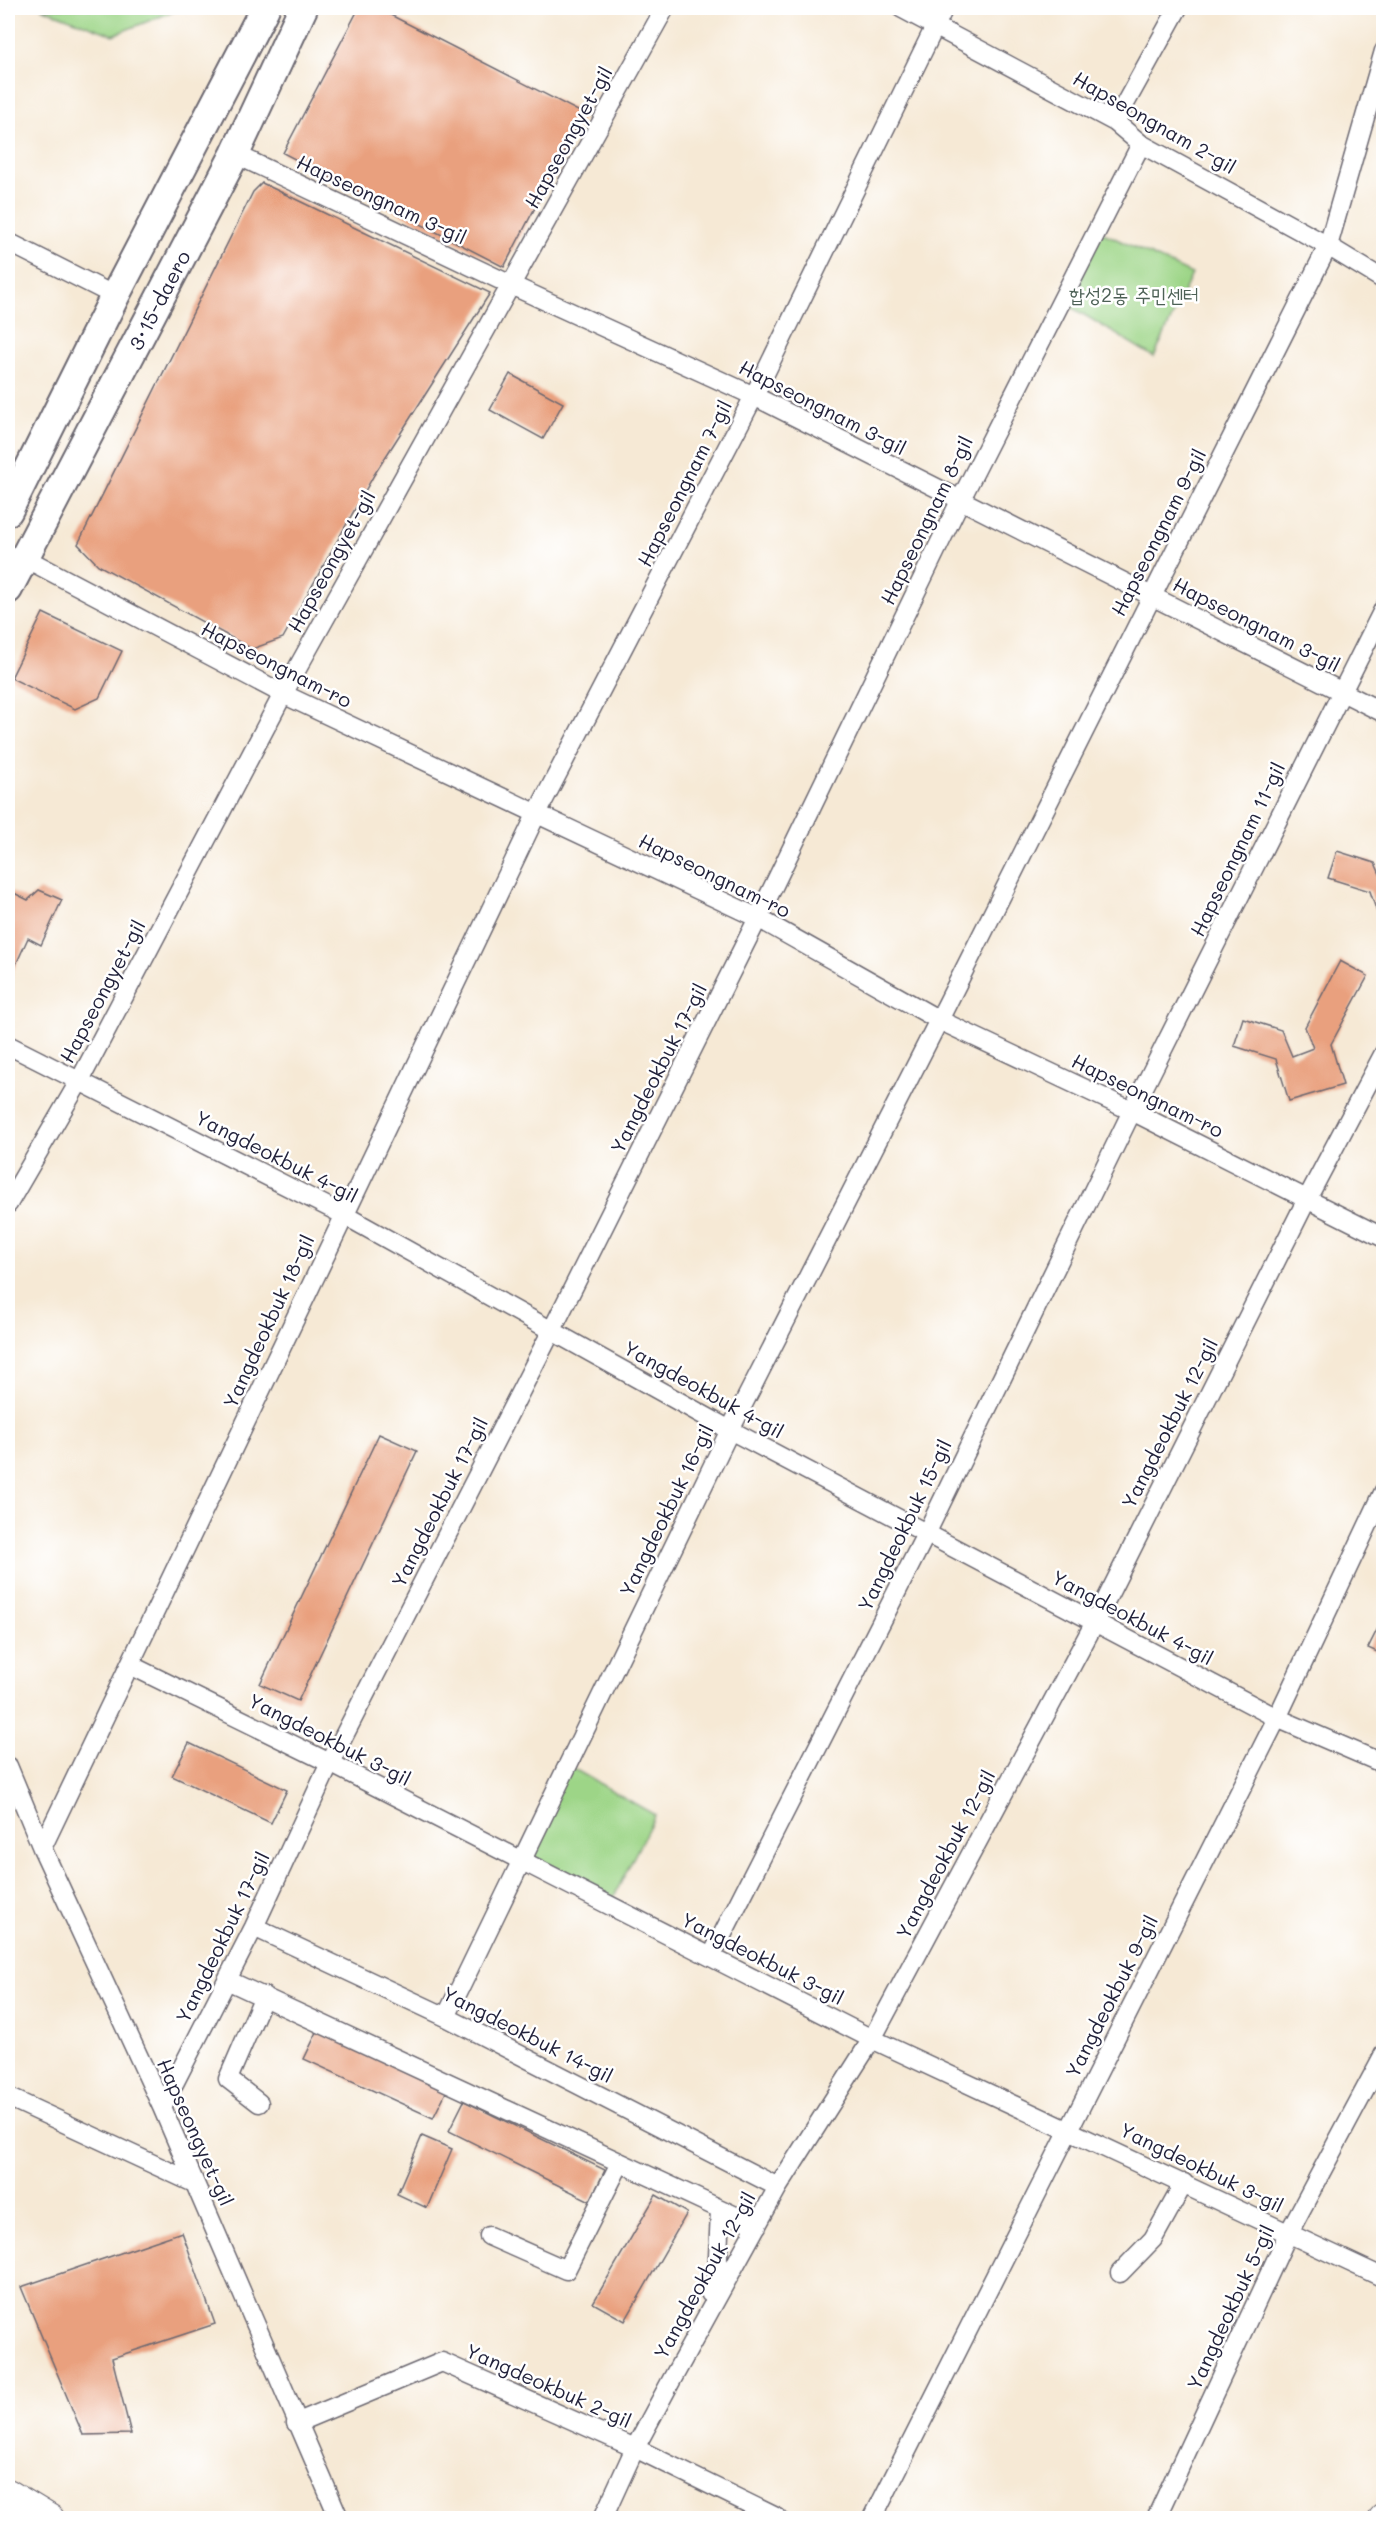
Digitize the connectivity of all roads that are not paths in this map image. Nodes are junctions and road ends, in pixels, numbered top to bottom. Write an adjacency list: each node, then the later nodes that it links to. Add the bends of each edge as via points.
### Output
1 (265, 8): 16 (main road, 3·15-daero)
2 (303, 8): 11 (main road, 3·15-daero)
3 (665, 8): 15 (street, Hapseongyet-gil)
4 (901, 8): 7 (street, Hapseongnam 2-gil)
5 (944, 8): 7 (street, Hapseongnam 7-gil)
6 (1178, 8): 9 (street)
7 (934, 25): 9 (street, Hapseongnam 2-gil); 17 (street, Hapseongnam 7-gil)
8 (1383, 51): 13 (street, Hapseongnam 9-gil)
9 (1115, 122): 10 (street, Hapseongnam 2-gil)
10 (1141, 144): 13 (street, Hapseongnam 2-gil); 18 (street, Hapseongnam 8-gil)
11 (235, 154): 15 (street, Hapseongnam 3-gil); 20 (main road, 3·15-daero)
12 (8, 242): 16 (street)
13 (1328, 246): 14 (street, Hapseongnam 2-gil); 22 (street, Hapseongnam 9-gil)
14 (1383, 280)
15 (511, 285): 17 (street, Hapseongnam 3-gil); 25 (street, Hapseongyet-gil)
16 (115, 296): 19 (main road, 3·15-daero)
17 (754, 396): 18 (street, Hapseongnam 3-gil); 27 (street, Hapseongnam 7-gil)
18 (960, 501): 22 (street, Hapseongnam 3-gil); 28 (street, Hapseongnam 8-gil)
19 (8, 511)
20 (23, 558): 21 (main road, 3·15-daero); 25 (street, Hapseongnam-ro)
21 (8, 589)
22 (1151, 595): 24 (street, Hapseongnam 3-gil); 29 (street, Hapseongnam 9-gil)
23 (1383, 608): 24 (street, Hapseongnam 11-gil)
24 (1341, 692): 26 (street, Hapseongnam 3-gil); 33 (street, Hapseongnam 11-gil)
25 (283, 694): 27 (street, Hapseongnam-ro); 32 (street, Hapseongyet-gil)
26 (1383, 713)
27 (536, 815): 28 (street, Hapseongnam-ro); 36 (street, Yangdeokbuk 18-gil)
28 (758, 918): 29 (street, Hapseongnam-ro); 38 (street, Yangdeokbuk 17-gil)
29 (939, 1020): 33 (street, Hapseongnam-ro); 39 (street, Yangdeokbuk 16-gil)
30 (8, 1045): 32 (street, Yangdeokbuk 4-gil)
31 (1383, 1053): 34 (street, Yangdeokbuk 12-gil)
32 (80, 1080): 35 (street, Hapseongyet-gil); 36 (street, Yangdeokbuk 4-gil)
33 (1132, 1111): 34 (street, Hapseongnam-ro); 41 (street, Yangdeokbuk 15-gil)
34 (1307, 1199): 37 (street, Hapseongnam-ro); 42 (street, Yangdeokbuk 12-gil)
35 (8, 1204)
36 (344, 1215): 38 (street, Yangdeokbuk 4-gil); 43 (street, Yangdeokbuk 18-gil)
37 (1383, 1238)
38 (552, 1330): 39 (street, Yangdeokbuk 4-gil); 45 (street, Yangdeokbuk 17-gil)
39 (730, 1430): 41 (street, Yangdeokbuk 4-gil); 49 (street, Yangdeokbuk 16-gil)
40 (1383, 1491): 44 (street, Yangdeokbuk 9-gil)
41 (926, 1534): 42 (street, Yangdeokbuk 4-gil); 51 (street, Yangdeokbuk 15-gil)
42 (1095, 1622): 44 (street, Yangdeokbuk 4-gil); 55 (street, Yangdeokbuk 12-gil)
43 (130, 1665): 45 (street, Yangdeokbuk 3-gil); 48 (street, Yangdeokbuk 18-gil)
44 (1277, 1718): 46 (street, Yangdeokbuk 4-gil); 60 (street, Yangdeokbuk 9-gil)
45 (330, 1763): 49 (street, Yangdeokbuk 3-gil); 50 (street, Yangdeokbuk 17-gil)
46 (1383, 1764)
47 (8, 1766): 48 (street, Hapseongyet-gil)
48 (42, 1848): 59 (street, Hapseongyet-gil)
49 (519, 1861): 51 (street, Yangdeokbuk 3-gil); 54 (street, Yangdeokbuk 16-gil)
50 (254, 1927): 52 (street, Yangdeokbuk 17-gil); 54 (street, Yangdeokbuk 14-gil)
51 (711, 1957): 55 (street, Yangdeokbuk 3-gil)
52 (227, 1980): 53 (street); 59 (street, Yangdeokbuk 17-gil)
53 (264, 1996): 58 (street, via 228,2079); 61 (street)
54 (446, 2017): 64 (street, Yangdeokbuk 14-gil)
55 (872, 2038): 60 (street, Yangdeokbuk 3-gil); 64 (street, Yangdeokbuk 12-gil)
56 (1383, 2054): 67 (street, Yangdeokbuk 5-gil)
57 (9, 2101): 62 (street)
58 (259, 2103)
59 (162, 2107): 62 (street, Hapseongyet-gil)
60 (1069, 2129): 63 (street, Yangdeokbuk 3-gil); 79 (street, Yangdeokbuk 9-gil)
61 (620, 2163): 65 (street); 68 (street, via 566,2270)
62 (194, 2183): 72 (street, Hapseongyet-gil)
63 (1184, 2183): 67 (street, Yangdeokbuk 3-gil); 69 (street, via 1153,2239)
64 (778, 2187): 66 (street, Yangdeokbuk 12-gil)
65 (720, 2210): 66 (street); 71 (street, via 717,2280)
66 (757, 2226): 73 (street, Yangdeokbuk 12-gil)
67 (1288, 2234): 70 (street, Yangdeokbuk 3-gil); 80 (street, Yangdeokbuk 5-gil)
68 (489, 2236)
69 (1120, 2272)
70 (1383, 2278)
71 (671, 2355)
72 (296, 2423): 73 (street, Yangdeokbuk 2-gil, via 442,2362); 76 (street, Hapseongyet-gil)
73 (635, 2448): 77 (street, Yangdeokbuk 12-gil); 78 (street, Yangdeokbuk 2-gil)
74 (8, 2493): 75 (main road)
75 (51, 2518)
76 (339, 2518)
77 (603, 2518)
78 (778, 2518)
79 (873, 2518)
80 (1156, 2518)

